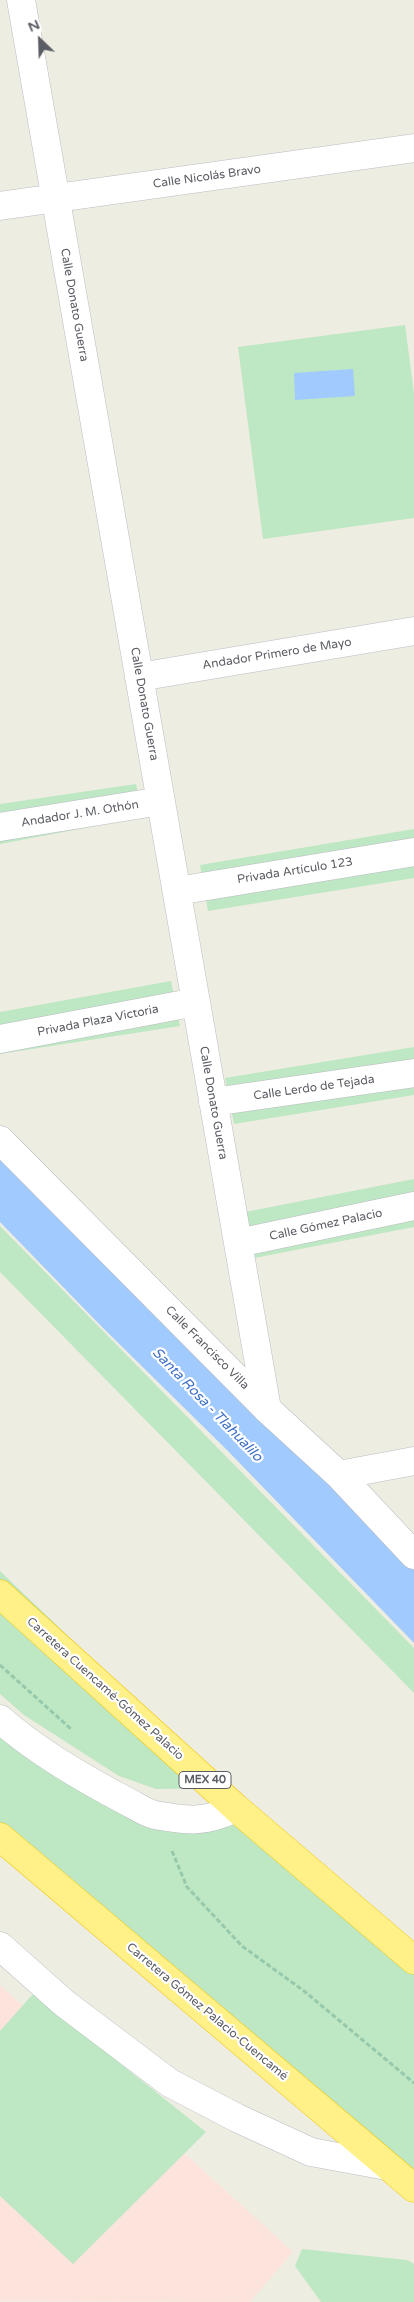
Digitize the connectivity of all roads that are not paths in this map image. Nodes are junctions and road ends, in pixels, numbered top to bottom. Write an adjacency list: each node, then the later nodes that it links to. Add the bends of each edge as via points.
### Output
1 (21, 0): 3 (street, Calle Donato Guerra)
2 (414, 148): 3 (street, Calle Nicolás Bravo)
3 (55, 198): 4 (street, Calle Nicolás Bravo); 6 (street, Calle Donato Guerra)
4 (0, 206)
5 (414, 631): 6 (street, Andador Primero de Mayo)
6 (139, 677): 7 (street, Calle Donato Guerra)
7 (160, 801): 8 (street, Andador J. M. Othón); 10 (street, Calle Donato Guerra)
8 (0, 828)
9 (414, 852): 10 (street, Privada Artículo 123)
10 (176, 891): 11 (street, Calle Donato Guerra)
11 (196, 1002): 12 (street, Privada Plaza Victoria); 14 (street, Calle Donato Guerra)
12 (0, 1039)
13 (414, 1073): 14 (street, Calle Lerdo de Tejada)
14 (213, 1102): 17 (street, Calle Donato Guerra)
15 (0, 1140): 18 (street, Calle Francisco Villa)
16 (414, 1209): 17 (street, Calle Gómez Palacio)
17 (238, 1243): 18 (street, Calle Donato Guerra)
18 (267, 1409): 20 (street, Calle Francisco Villa)
19 (414, 1460): 20 (street)
20 (339, 1475): 21 (street, Calle Francisco Villa)
21 (414, 1555)
22 (0, 1594): 24 (highway, Carretera Cuencamé-Gómez Palacio / MEX 40)
23 (0, 1719): 24 (street, via 82,1776 154,1815 196,1820 216,1818)
24 (236, 1808): 27 (highway, Carretera Cuencamé-Gómez Palacio / MEX 40)
25 (0, 1836): 28 (highway, Carretera Gómez Palacio-Cuencamé)
26 (0, 1946): 28 (street, via 64,2003 170,2082 236,2118 311,2152)
27 (414, 1960)
28 (387, 2166): 29 (highway, Carretera Gómez Palacio-Cuencamé)
29 (414, 2188)

